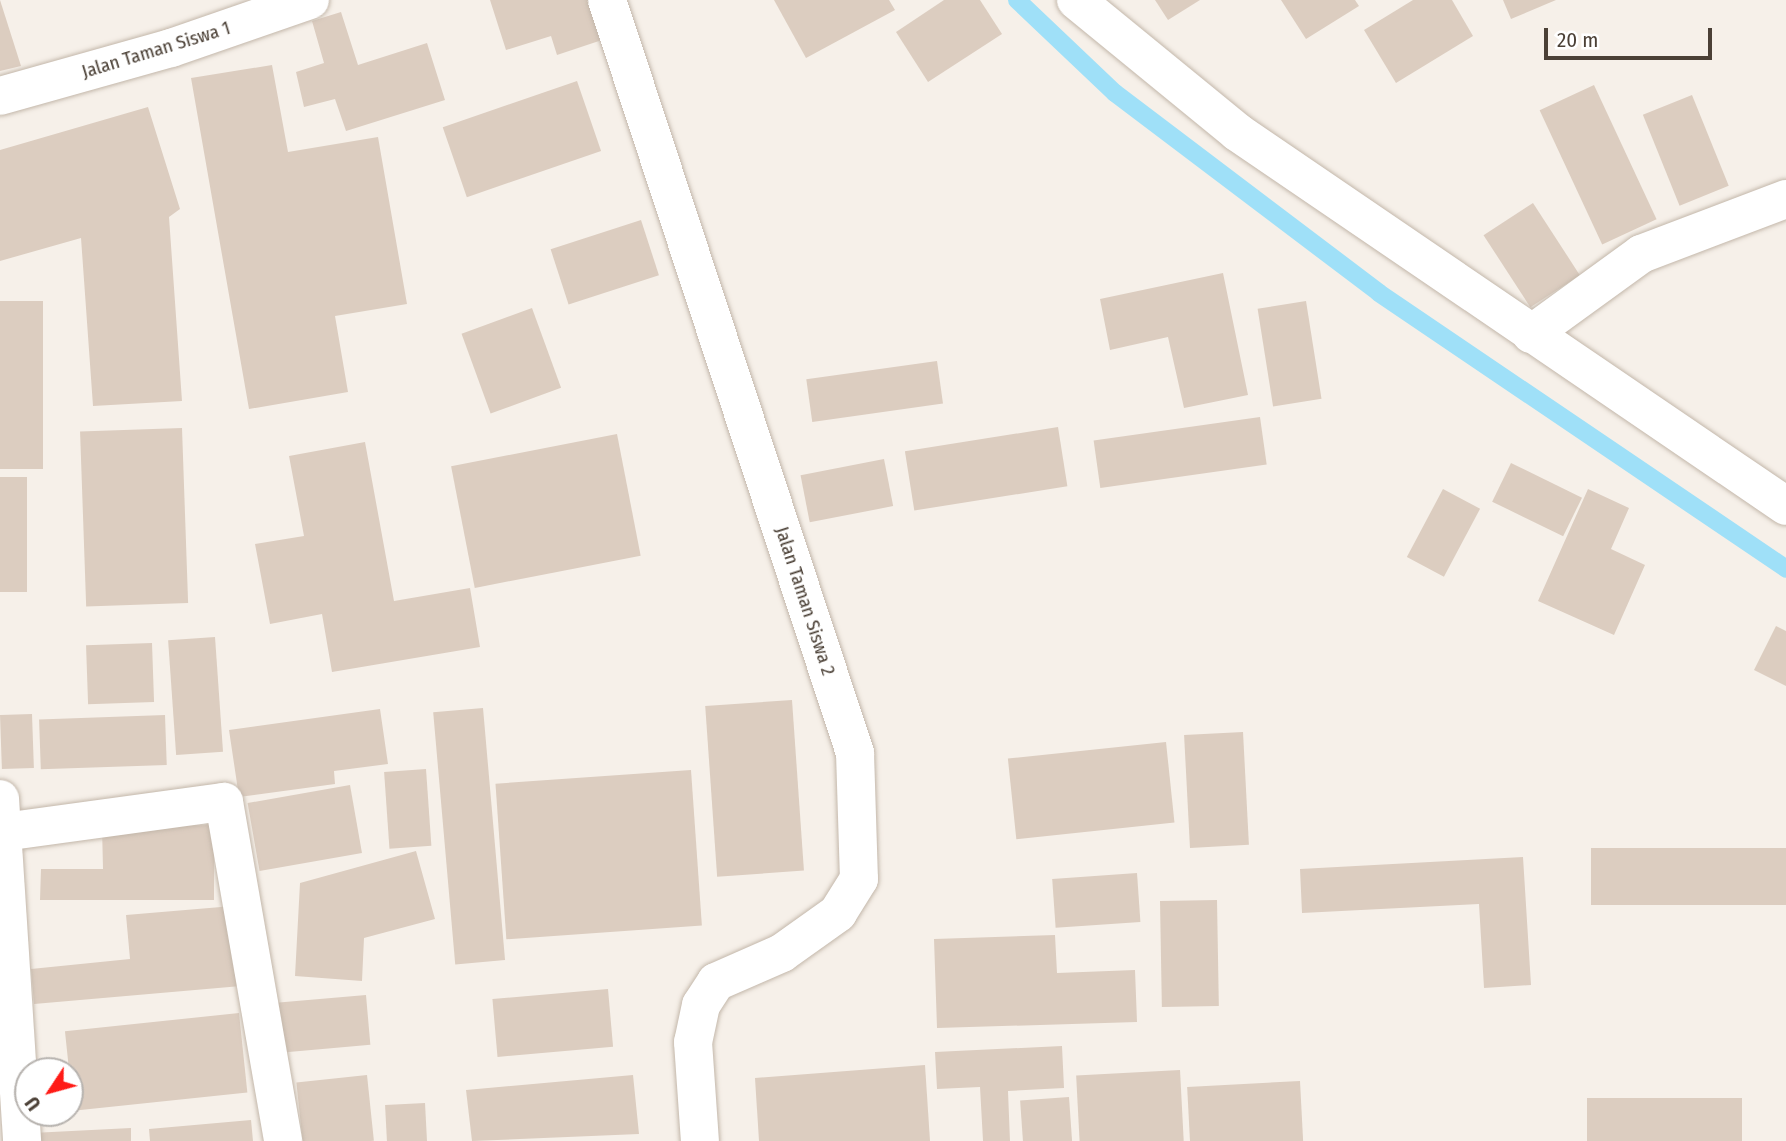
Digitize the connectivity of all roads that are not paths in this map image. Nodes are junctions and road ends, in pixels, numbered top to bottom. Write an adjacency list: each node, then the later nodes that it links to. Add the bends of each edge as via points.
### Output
1 (310, 0): 4 (street, Jalan Taman Siswa 1, via 171,48)
2 (607, 0): 11 (street, Jalan Taman Siswa 2, via 855,753 859,879 838,913 782,953 716,982 701,1005 693,1042)
3 (1076, 0): 6 (street, via 1237,132)
4 (0, 96)
5 (1786, 199): 6 (street, via 1641,254)
6 (1531, 334): 7 (street)
7 (1786, 506)
8 (2, 816): 9 (street); 10 (street, via 224,802)
9 (22, 1141)
10 (283, 1141)
11 (700, 1141)

